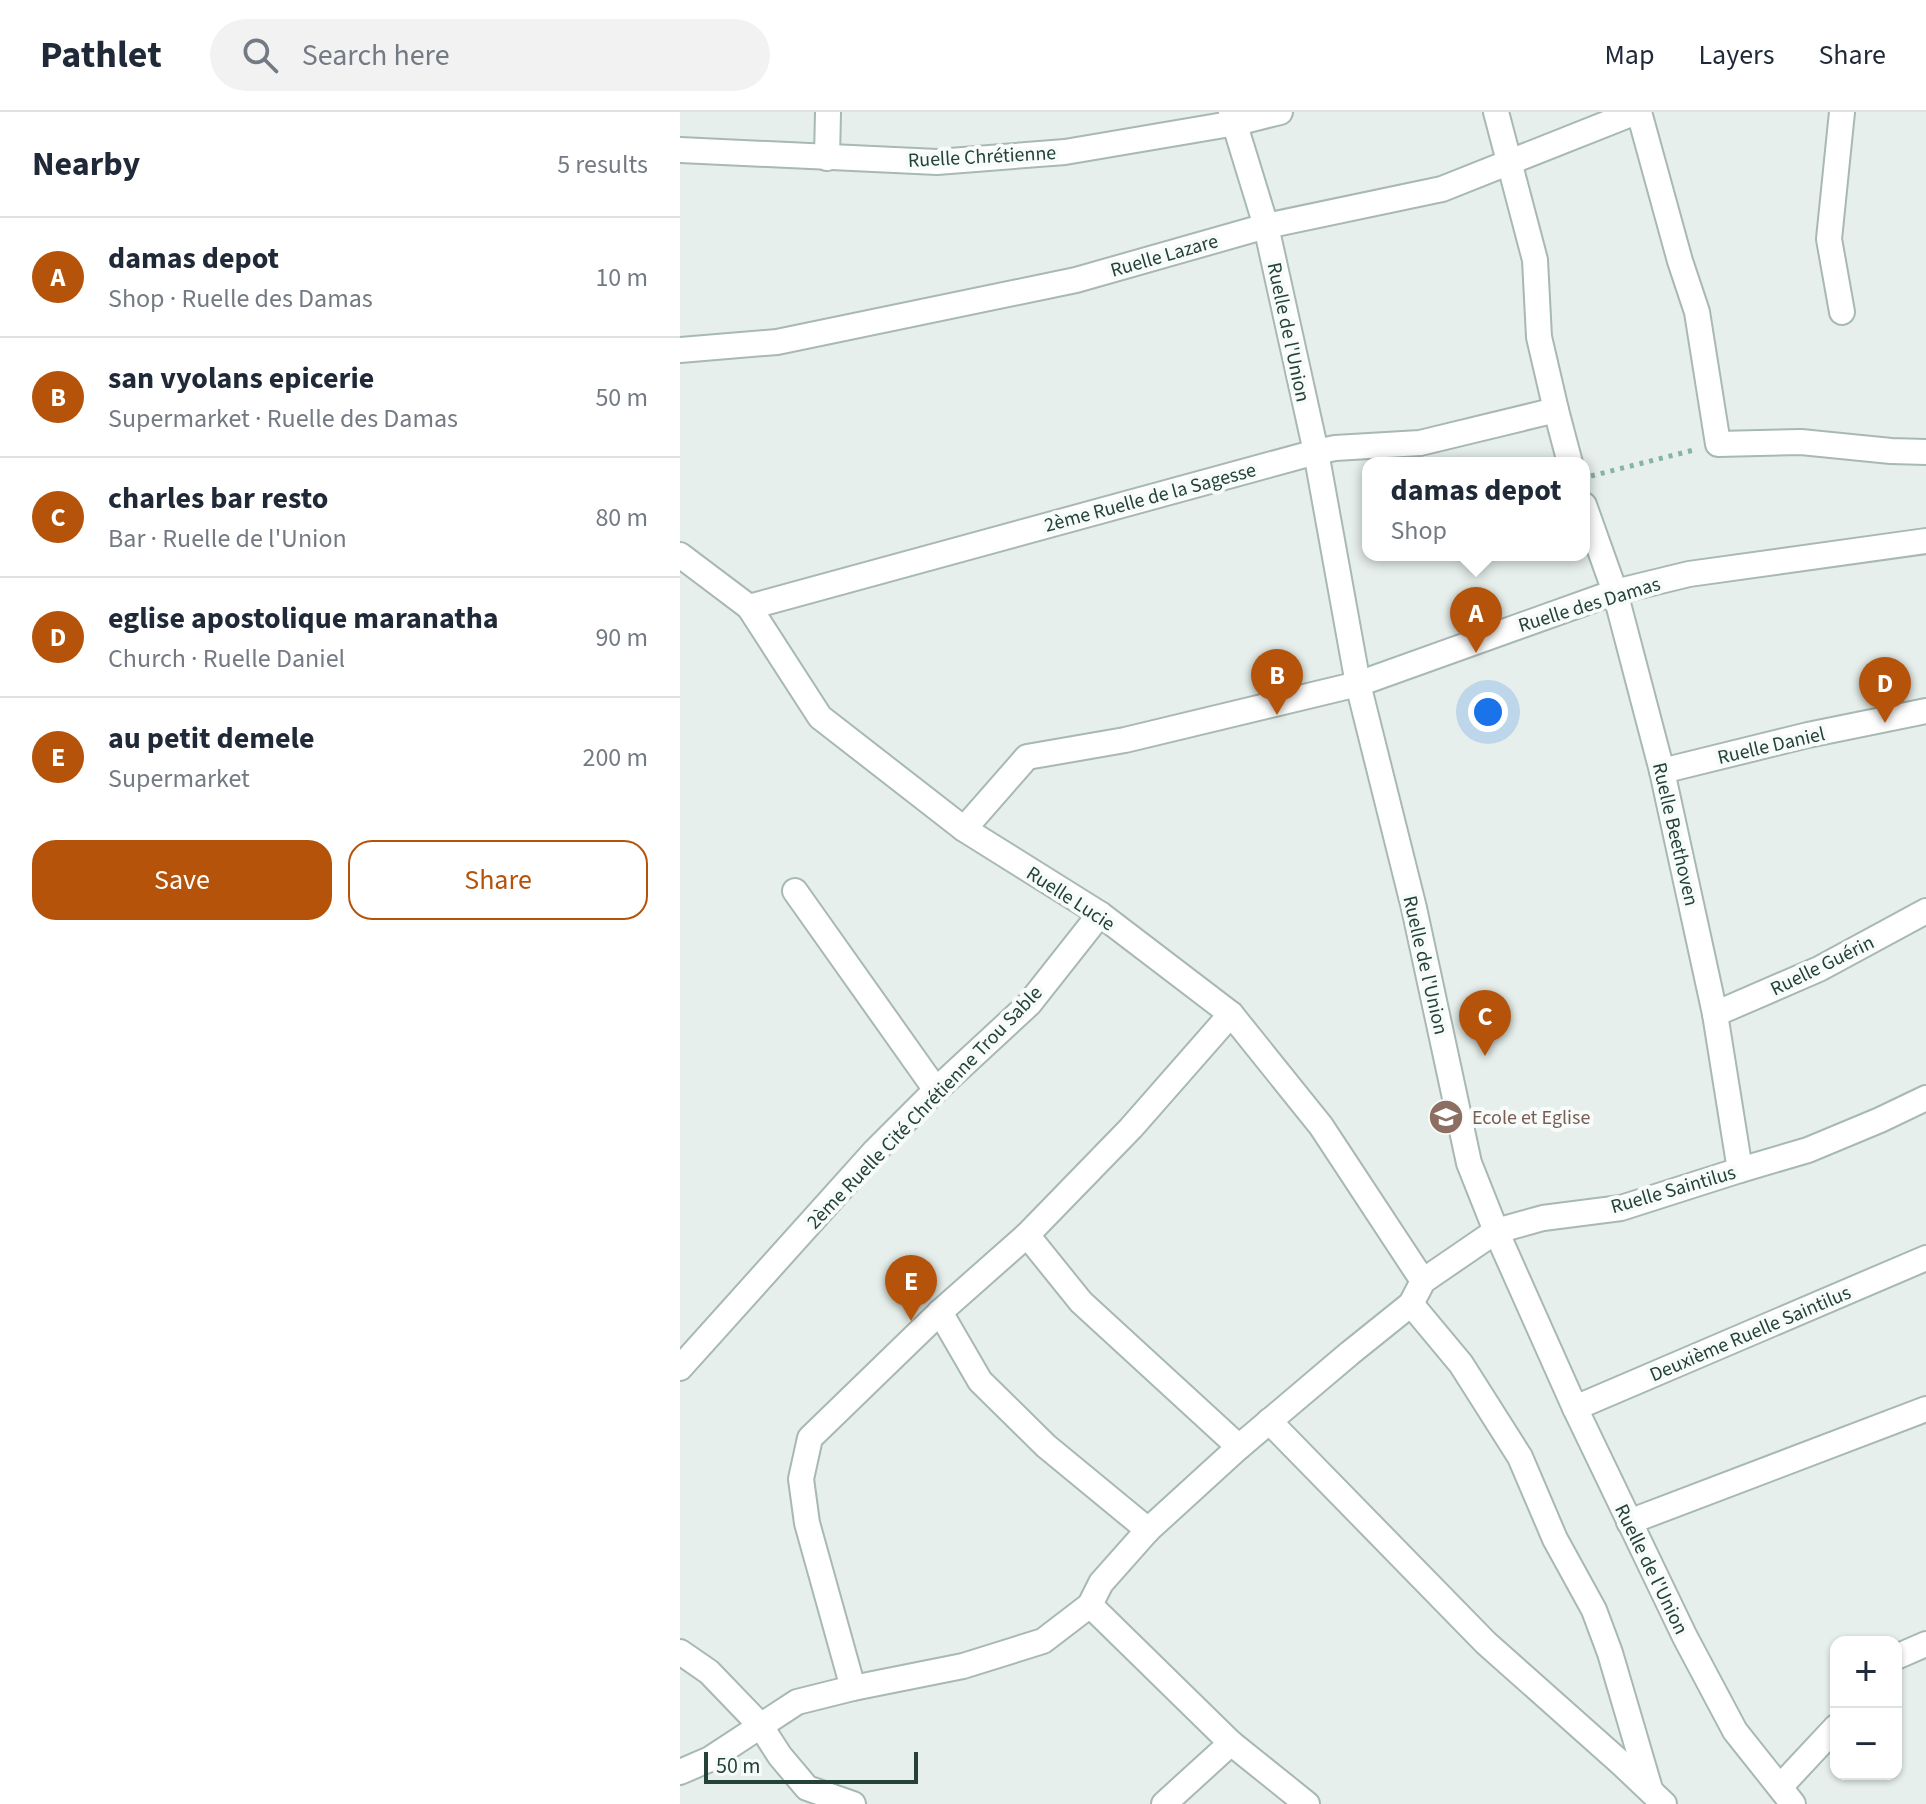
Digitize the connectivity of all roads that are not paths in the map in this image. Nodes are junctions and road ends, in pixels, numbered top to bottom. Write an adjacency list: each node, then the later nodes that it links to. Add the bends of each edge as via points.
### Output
1 (828, 112): 8 (street)
2 (1280, 112): 6 (street, Ruelle Chrétienne)
3 (1496, 112): 9 (street)
4 (1638, 112): 9 (street, Ruelle Lazare); 15 (street, via 1697,312 1718,444 1801,442)
5 (1842, 112): 11 (street, via 1829,239)
6 (1234, 118): 8 (street, Ruelle Chrétienne, via 1051,153 937,162); 10 (street, Ruelle de l'Union)
7 (680, 150): 8 (street, Ruelle Chrétienne)
8 (827, 158)
9 (1511, 162): 10 (street, Ruelle Lazare, via 1442,189); 13 (street, via 1535,260 1539,337)
10 (1266, 226): 12 (street, Ruelle Lazare, via 1061,283 777,342); 14 (street, Ruelle de l'Union)
11 (1842, 312)
12 (680, 350)
13 (1556, 410): 14 (street, 2ème Ruelle de la Sagesse, via 1420,443); 16 (street)
14 (1316, 452): 21 (street, 2ème Ruelle de la Sagesse); 22 (street, Ruelle de l'Union)
15 (1926, 452)
16 (1568, 457)
17 (1590, 522): 20 (street, Ruelle Beethoven)
18 (1926, 541): 20 (street, Ruelle des Damas, via 1689,574)
19 (680, 555): 21 (street, Ruelle Lucie)
20 (1615, 592): 22 (street, Ruelle des Damas); 24 (street, Ruelle Beethoven)
21 (749, 607): 25 (street, Ruelle Lucie, via 820,717)
22 (1358, 684): 25 (street, Ruelle des Damas, via 1125,740 1027,757); 34 (street, Ruelle de l'Union, via 1469,1163)
23 (1926, 711): 24 (street, Ruelle Daniel)
24 (1662, 771): 30 (street, Ruelle Beethoven)
25 (964, 829): 28 (street, Ruelle Lucie)
26 (795, 891): 31 (street)
27 (1926, 911): 30 (street, Ruelle Guérin, via 1819,969)
28 (1100, 914): 29 (street, Ruelle Lucie); 31 (street, 2ème Ruelle Cité Chrétienne Trou Sable, via 1029,1004)
29 (1231, 1014): 35 (street); 37 (street, Ruelle Lucie, via 1321,1126)
30 (1715, 1014): 33 (street, Ruelle Beethoven)
31 (936, 1090): 40 (street, 2ème Ruelle Cité Chrétienne Trou Sable, via 864,1162)
32 (1926, 1098): 33 (street, Ruelle Saintilus, via 1808,1150)
33 (1740, 1170): 34 (street, Ruelle Saintilus, via 1621,1208 1543,1218)
34 (1496, 1231): 37 (street, Ruelle Saintilus); 41 (street, Ruelle de l'Union)
35 (1027, 1235): 39 (street); 44 (street, via 1081,1302)
36 (1926, 1258): 41 (street, Deuxième Ruelle Saintilus)
37 (1423, 1281): 38 (street)
38 (1411, 1304): 43 (street); 58 (street, via 1461,1364 1520,1457 1555,1539 1594,1610)
39 (940, 1312): 46 (street, via 980,1381 1046,1446); 51 (street, via 810,1438 801,1479 807,1523)
40 (680, 1368)
41 (1575, 1408): 45 (street, Ruelle de l'Union)
42 (1926, 1409): 45 (street)
43 (1269, 1421): 44 (street); 58 (street, via 1486,1643)
44 (1239, 1447): 46 (street)
45 (1629, 1522): 56 (street, Ruelle de l'Union, via 1735,1731)
46 (1148, 1530): 47 (street, via 1101,1583)
47 (1090, 1605): 51 (street, via 1043,1641 963,1666); 54 (street)
48 (1926, 1644): 50 (street)
49 (680, 1652): 52 (street, via 709,1672)
50 (1902, 1654)
51 (853, 1688): 52 (street, via 797,1702)
52 (760, 1725): 55 (street); 57 (street)
53 (1830, 1735): 56 (street)
54 (1231, 1743): 60 (street); 61 (street)
55 (680, 1772)
56 (1786, 1795)
57 (803, 1796): 59 (street)
58 (1657, 1797)
59 (853, 1804)
60 (1164, 1804)
61 (1307, 1804)

